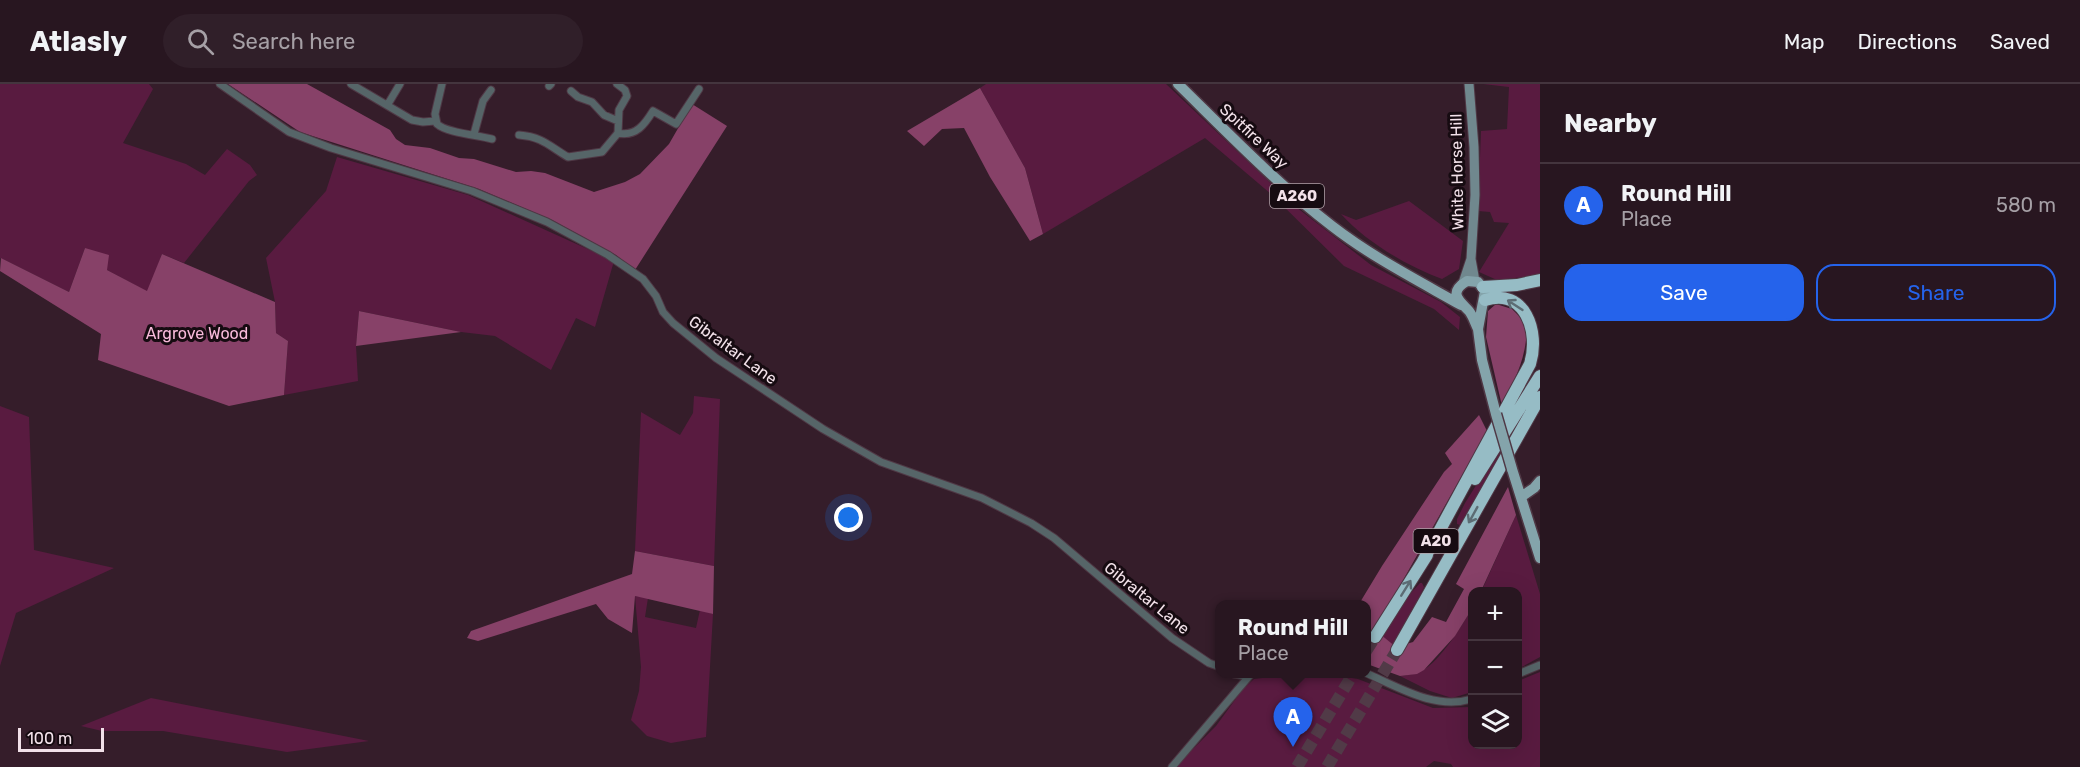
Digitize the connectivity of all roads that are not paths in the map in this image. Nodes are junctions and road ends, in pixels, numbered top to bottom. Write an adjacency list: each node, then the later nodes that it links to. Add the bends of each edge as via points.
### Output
1 (220, 84): 35 (street, Gibraltar Lane, via 289,132 472,191 547,222 608,255 643,279 673,323 716,358 823,429 881,462 982,498 1031,523 1172,638)
2 (351, 84): 11 (street)
3 (400, 84): 11 (street)
4 (442, 84): 13 (street)
5 (617, 84): 12 (street, via 627,94)
6 (1178, 84): 21 (main road, Spitfire Way / A260, via 1321,218 1386,264)
7 (1469, 84): 18 (street, White Horse Hill, via 1475,195)
8 (699, 89): 14 (street, via 678,126 653,111 639,130 627,135)
9 (491, 90): 15 (street, via 480,99)
10 (571, 91): 12 (street)
11 (388, 104): 13 (street, via 412,120)
12 (618, 121): 14 (street)
13 (435, 122): 15 (street, via 444,130)
14 (618, 133): 16 (street, via 603,152 571,158 540,138)
15 (474, 134): 17 (street)
16 (519, 135)
17 (492, 139)
18 (1471, 259): 20 (street, White Horse Hill); 22 (street, White Horse Hill)
19 (1540, 280): 22 (highway)
20 (1461, 285): 21 (main road, Spitfire Way / A260, via 1447,290); 22 (main road, Spitfire Way); 23 (main road, via 1457,296)
21 (1432, 288): 23 (main road, Spitfire Way / A260)
22 (1481, 293): 23 (main road, via 1475,309); 24 (main road, White Horse Hill); 32 (highway, one-way to 22, via 1535,351 1535,332 1527,314 1512,301)
23 (1464, 307): 24 (main road, White Horse Hill)
24 (1478, 329): 30 (main road, White Horse Hill, bridge, via 1486,378)
25 (1540, 376): 32 (highway, A20)
26 (1540, 397): 28 (highway, A20)
27 (1540, 404): 28 (highway)
28 (1523, 425): 34 (highway, A20, one-way to 34)
29 (1540, 479): 30 (main road)
30 (1519, 492): 31 (main road, White Horse Hill)
31 (1540, 558)
32 (1424, 561): 33 (highway, A20, one-way to 32)
33 (1375, 638)
34 (1397, 650)
35 (1215, 665)
36 (1540, 665): 37 (street)
37 (1522, 672)
38 (1371, 675): 40 (street, via 1433,701)
39 (1246, 678): 41 (street)
40 (1468, 700)
41 (1172, 767)

